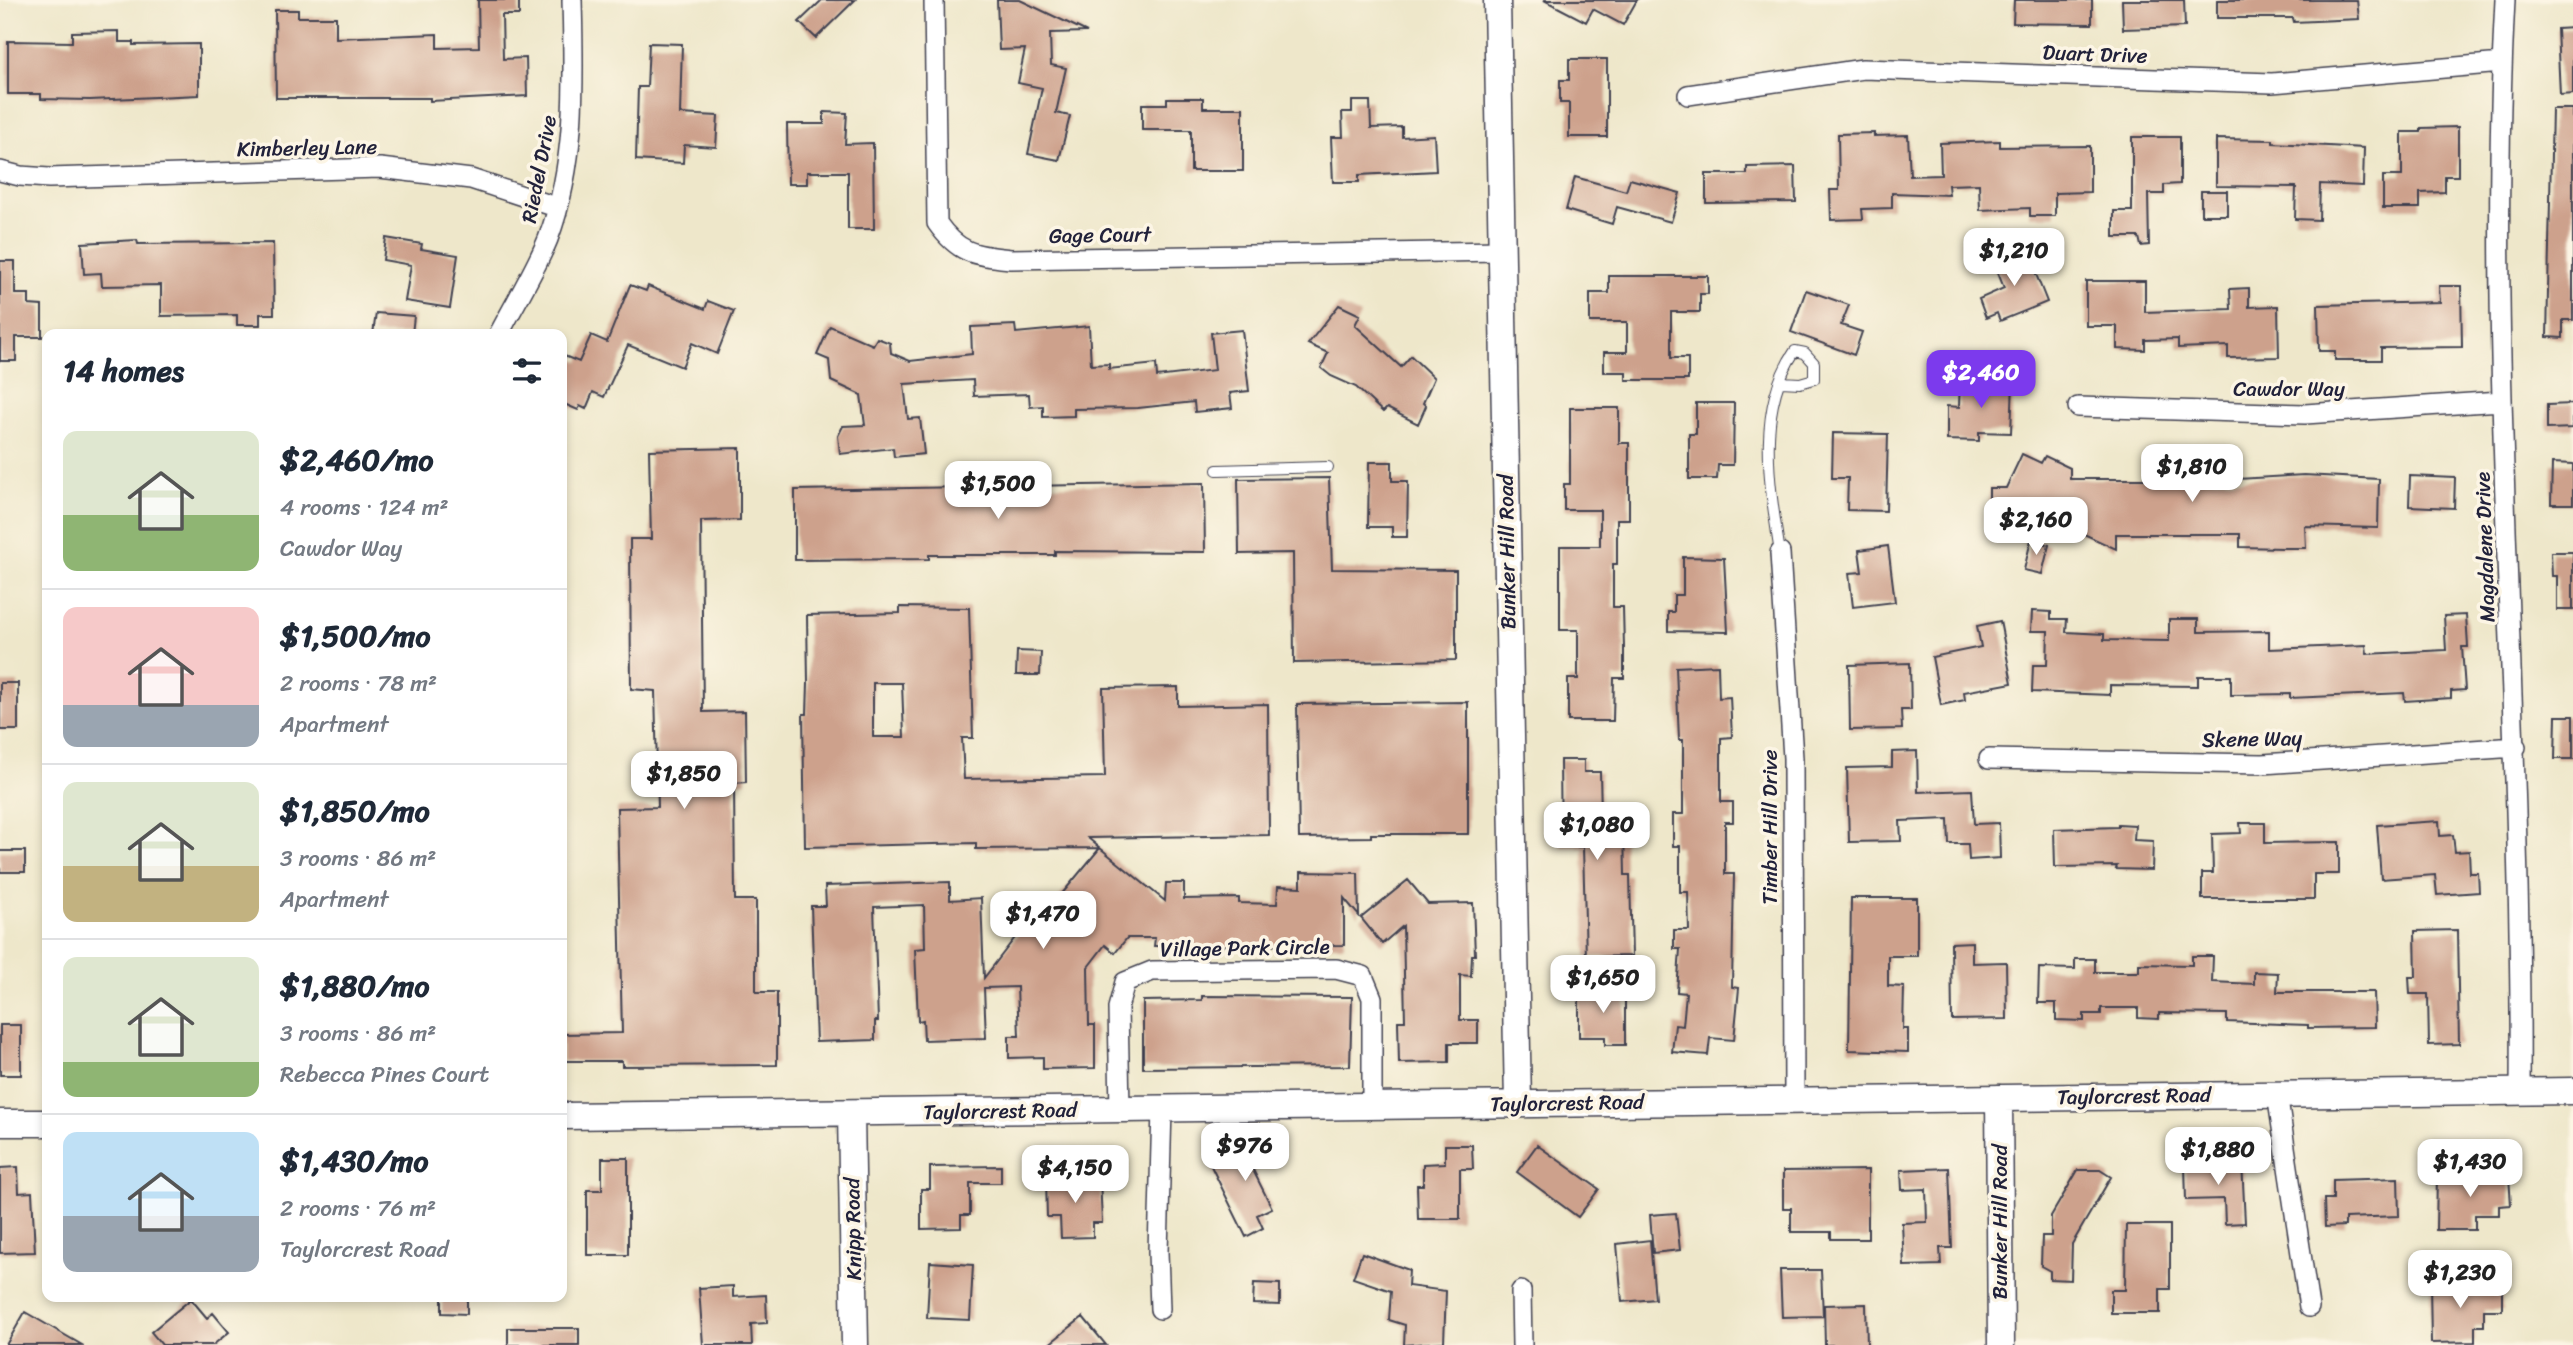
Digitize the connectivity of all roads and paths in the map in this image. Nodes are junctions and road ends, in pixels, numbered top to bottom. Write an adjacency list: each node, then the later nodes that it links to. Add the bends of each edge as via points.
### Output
1 (572, 0): 8 (street, Riedel Drive, via 573,126)
2 (934, 0): 9 (street, Gage Court, via 937,223 950,242 972,255 1011,259)
3 (1497, 0): 9 (street, Bunker Hill Road)
4 (2505, 0): 5 (street, Magdalene Drive)
5 (2502, 63): 6 (street, Duart Drive, via 2272,83 1863,69); 12 (street, Magdalene Drive)
6 (1688, 95)
7 (0, 171): 8 (street, Kimberley Lane, via 53,178 380,168 471,179)
8 (556, 207): 10 (street, Riedel Drive, via 548,238)
9 (1501, 251): 24 (street, Bunker Hill Road)
10 (502, 329)
11 (1781, 382): 16 (lane, via 1769,413 1772,503)
12 (2501, 401): 13 (street, Cawdor Way, via 2305,414); 17 (street, Magdalene Drive)
13 (2078, 407)
14 (1328, 467): 15 (lane)
15 (1217, 470)
16 (1780, 553): 23 (street, Timber Hill Drive, via 1793,758)
17 (2516, 747): 18 (street, Skene Way, via 2263,764); 19 (street, Magdalene Drive)
18 (1989, 760)
19 (2520, 1091): 20 (street, Taylorcrest Road); 21 (street, Taylorcrest Road)
20 (2573, 1091)
21 (2277, 1094): 22 (street, Taylorcrest Road); 33 (street)
22 (1999, 1098): 23 (street, Taylorcrest Road); 37 (street, Bunker Hill Road)
23 (1794, 1101): 24 (street, Taylorcrest Road)
24 (1518, 1104): 25 (street, Taylorcrest Road)
25 (1372, 1105): 26 (street, Village Park Circle, via 1372,998 1363,976 1336,969 1152,971 1125,982 1118,1008); 27 (street, Taylorcrest Road)
26 (1120, 1109): 27 (street, Taylorcrest Road); 28 (street, Taylorcrest Road)
27 (1162, 1109): 34 (street)
28 (851, 1112): 29 (street, Taylorcrest Road); 35 (street, Knipp Road)
29 (567, 1116)
30 (0, 1123): 31 (street)
31 (42, 1123)
32 (1521, 1291): 36 (street)
33 (2309, 1307)
34 (1160, 1309)
35 (855, 1345)
36 (1522, 1345)
37 (2001, 1345)

